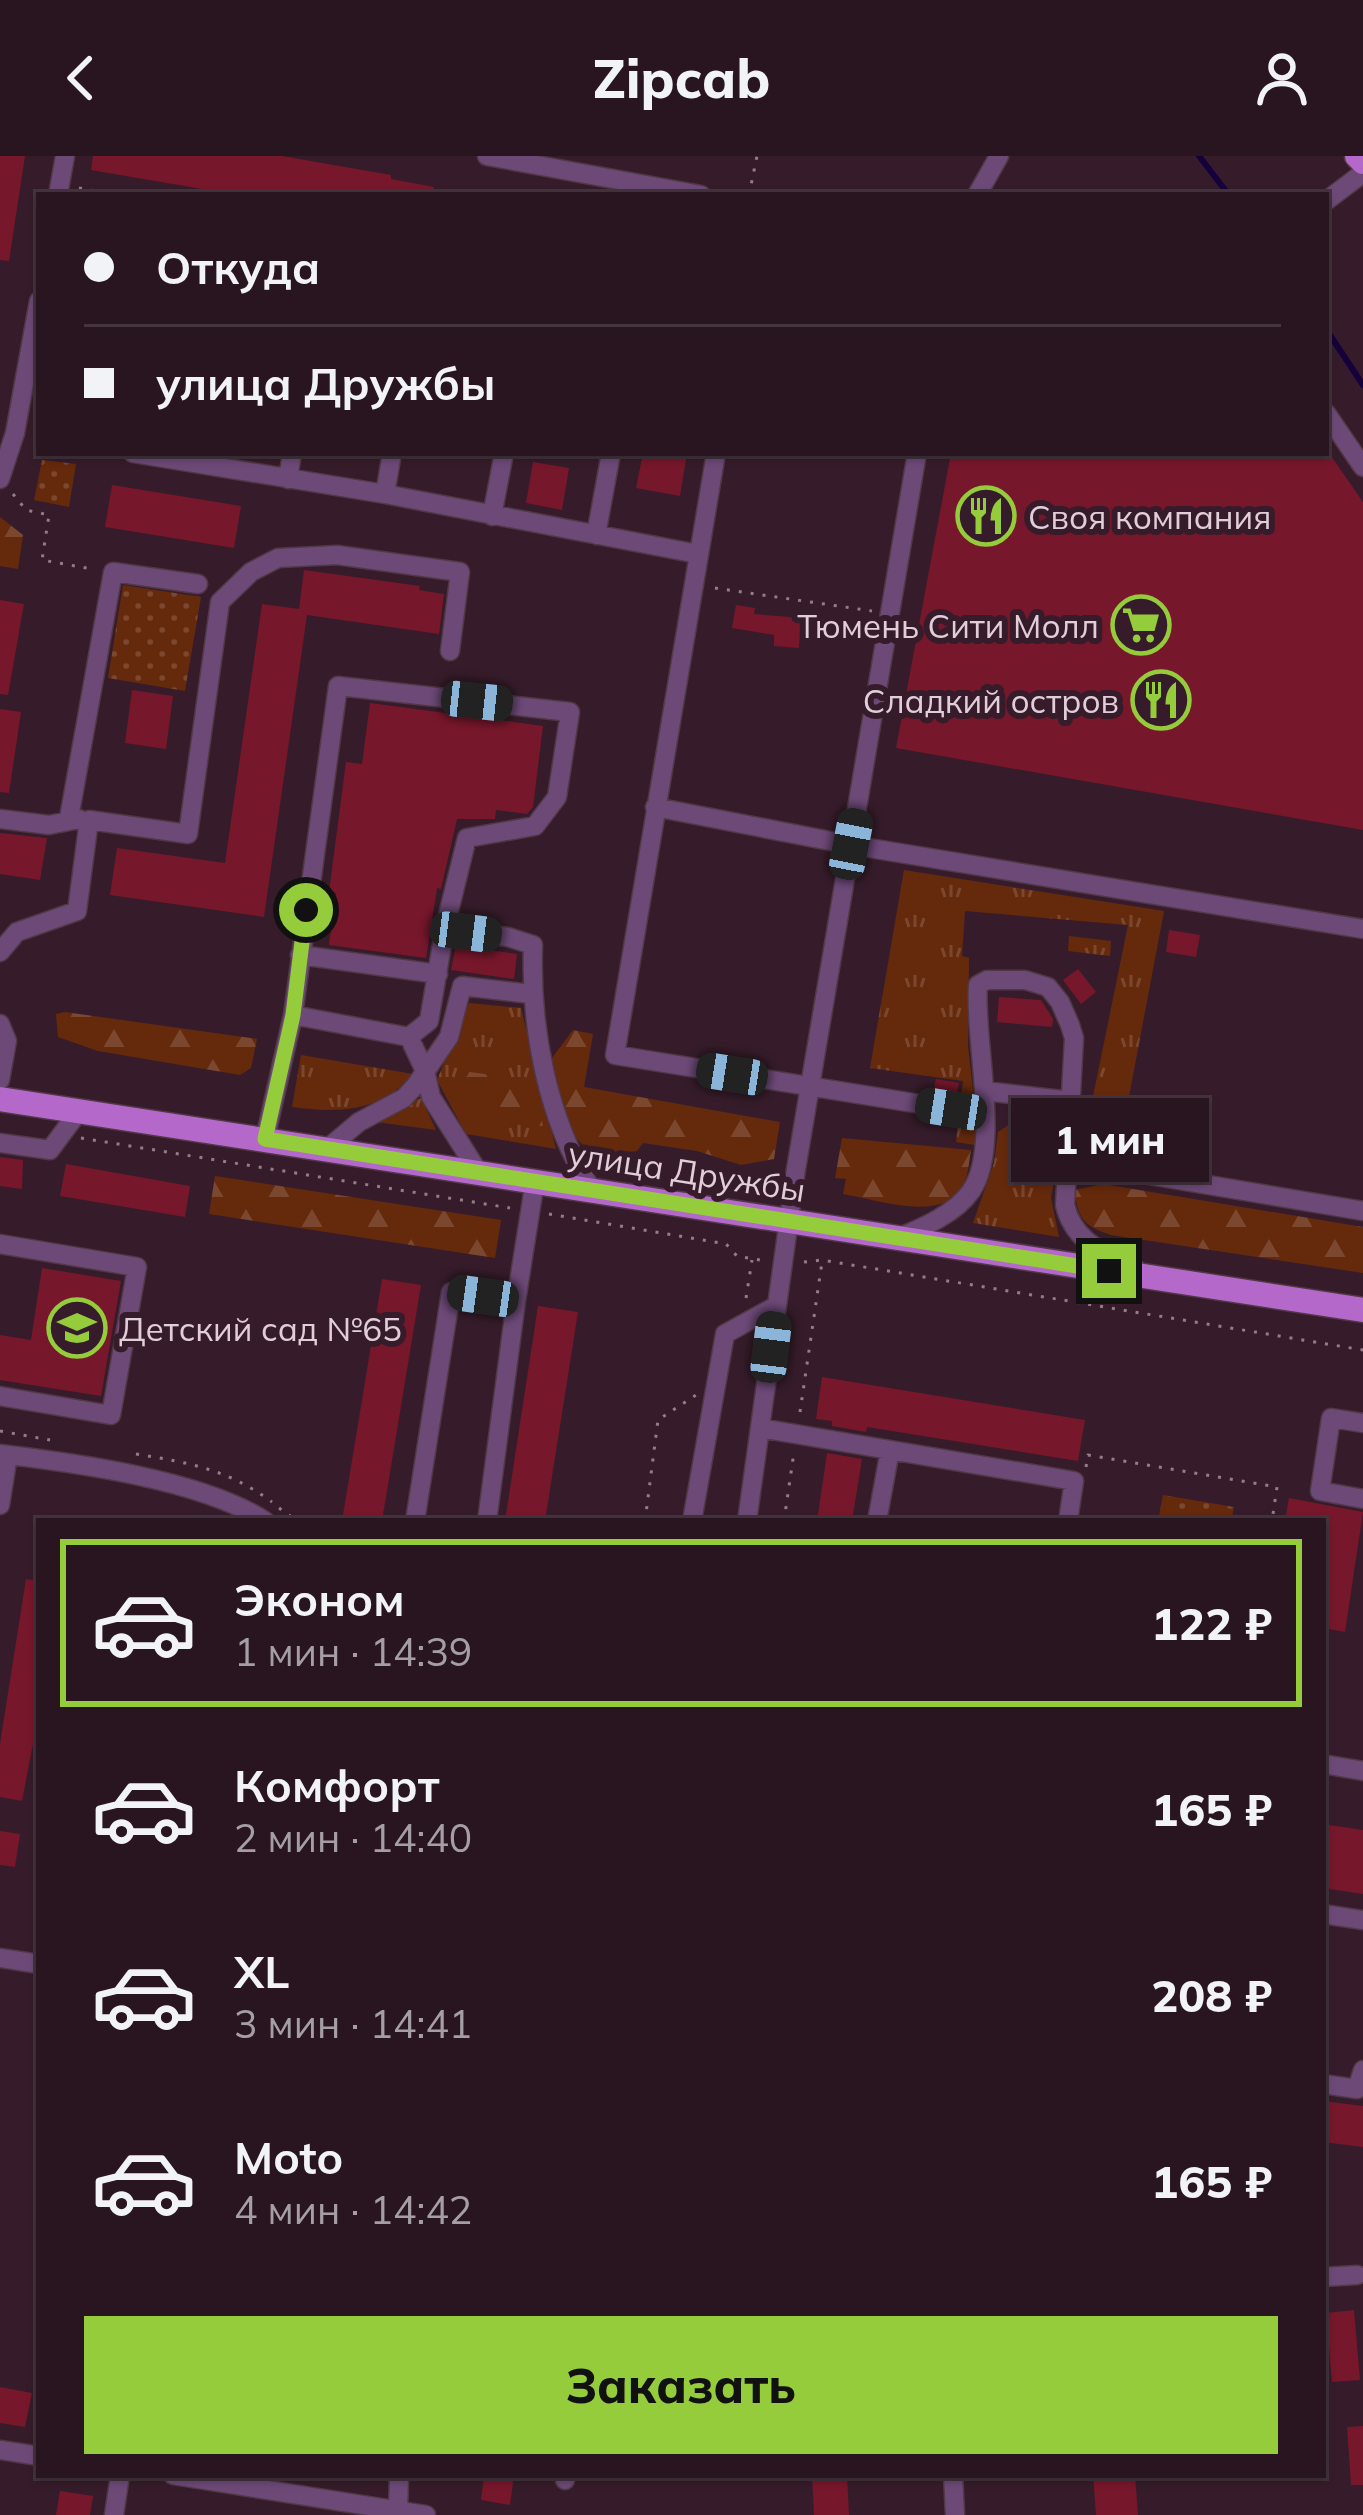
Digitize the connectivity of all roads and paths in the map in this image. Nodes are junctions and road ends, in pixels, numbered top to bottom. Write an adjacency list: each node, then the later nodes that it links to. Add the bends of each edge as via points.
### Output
1 (65, 156): 6 (street)
2 (487, 156): 7 (street)
3 (757, 156): 8 (path)
4 (999, 156): 9 (street)
5 (1363, 172): 10 (street)
6 (59, 190)
7 (685, 192)
8 (750, 192)
9 (979, 192)
10 (1329, 199)
11 (36, 318): 13 (street)
12 (1329, 416): 22 (street)
13 (15, 433): 14 (street); 23 (street)
14 (36, 436)
15 (152, 456): 24 (street)
16 (292, 456): 24 (street)
17 (391, 456): 25 (street)
18 (503, 456): 26 (street)
19 (610, 456): 27 (street)
20 (715, 456): 28 (street)
21 (916, 456): 32 (street)
22 (1363, 467)
23 (0, 478): 29 (path, via 26,510 49,515 42,560)
24 (288, 479): 25 (street)
25 (385, 494): 26 (street)
26 (492, 516): 27 (street)
27 (596, 535): 28 (street)
28 (698, 554): 31 (street)
29 (112, 572): 30 (street); 36 (street)
30 (198, 584)
31 (694, 585): 32 (path); 34 (street)
32 (890, 613): 37 (street)
33 (450, 651): 36 (street, via 460,572 337,555 278,558 220,602 188,834)
34 (655, 807): 37 (street); 50 (street, via 615,1055)
35 (0, 819): 36 (street, via 49,826)
36 (80, 819): 39 (street, via 77,911)
37 (851, 844): 38 (street); 50 (street)
38 (1363, 929)
39 (8, 930): 41 (street)
40 (466, 932): 44 (street, via 533,945)
41 (0, 952)
42 (300, 955): 43 (street); 43 (street, via 338,686 570,712 557,797 535,826 467,838); 45 (street)
43 (438, 974): 47 (street, via 429,1021)
44 (531, 994): 48 (street, via 462,986 448,1037); 63 (street, via 554,1109)
45 (293, 1015): 47 (street); 57 (street)
46 (0, 1024): 49 (street, via 7,1041)
47 (409, 1037): 48 (street)
48 (425, 1071): 59 (street, via 404,1098); 60 (street, via 431,1097)
49 (0, 1080)
50 (810, 1086): 54 (street); 66 (street)
51 (985, 1091): 53 (street); 53 (street, via 978,985 1025,980 1048,987 1070,1025); 67 (street, via 972,1190)
52 (0, 1099): 55 (main road, улица Дружбы)
53 (1070, 1101): 72 (street, via 1070,1227)
54 (951, 1109)
55 (79, 1111): 56 (street); 57 (main road, улица Дружбы)
56 (62, 1134): 58 (street, via 50,1150); 64 (path)
57 (265, 1139): 59 (main road, улица Дружбы)
58 (0, 1143)
59 (327, 1149): 60 (main road, улица Дружбы)
60 (479, 1173): 62 (main road, улица Дружбы)
61 (1143, 1174): 65 (street)
62 (535, 1181): 63 (main road, улица Дружбы); 64 (street)
63 (592, 1190): 66 (main road, улица Дружбы)
64 (530, 1211): 69 (path, via 726,1244); 73 (street)
65 (1363, 1211)
66 (789, 1221): 67 (main road, улица Дружбы); 71 (street)
67 (898, 1238): 72 (main road, улица Дружбы)
68 (0, 1244): 79 (street, via 137,1267 111,1415)
69 (752, 1258): 71 (path); 75 (path)
70 (822, 1260): 71 (path); 77 (path); 82 (path)
71 (783, 1264): 74 (street)
72 (1151, 1277): 76 (main road, улица Дружбы)
73 (516, 1300): 89 (street, via 451,1292); 90 (street)
74 (776, 1306): 81 (street); 92 (street, via 725,1334)
75 (744, 1309)
76 (1363, 1310)
77 (1363, 1350)
78 (699, 1393): 91 (path, via 658,1420)
79 (0, 1396)
80 (1363, 1423): 86 (street, via 1331,1418 1320,1492)
81 (760, 1429): 82 (street); 93 (street)
82 (796, 1435): 83 (street); 94 (path)
83 (890, 1450): 95 (street); 96 (street, via 1074,1481)
84 (4, 1455): 87 (street); 88 (street, via 194,1491)
85 (1085, 1477): 97 (path, via 1088,1455 1277,1487)
86 (1363, 1499)
87 (0, 1505)
88 (261, 1518)
89 (415, 1518)
90 (487, 1518)
91 (645, 1518)
92 (693, 1518)
93 (747, 1518)
94 (784, 1518)
95 (878, 1518)
96 (1069, 1518)
97 (1272, 1518)
98 (1326, 1765): 99 (street)
99 (1363, 1772)
100 (1326, 1914): 101 (street)
101 (1363, 1920)
102 (0, 1958): 103 (street)
103 (36, 1964)
104 (1363, 2073): 105 (street, via 1357,2089)
105 (1326, 2084)
106 (1357, 2275): 107 (street)
107 (1326, 2277)
108 (0, 2450): 109 (street)
109 (36, 2456)
110 (120, 2478): 115 (street)
111 (190, 2478): 114 (street)
112 (399, 2478): 114 (street)
113 (953, 2478): 117 (street)
114 (398, 2512): 116 (street)
115 (114, 2515)
116 (426, 2515)
117 (955, 2515)

